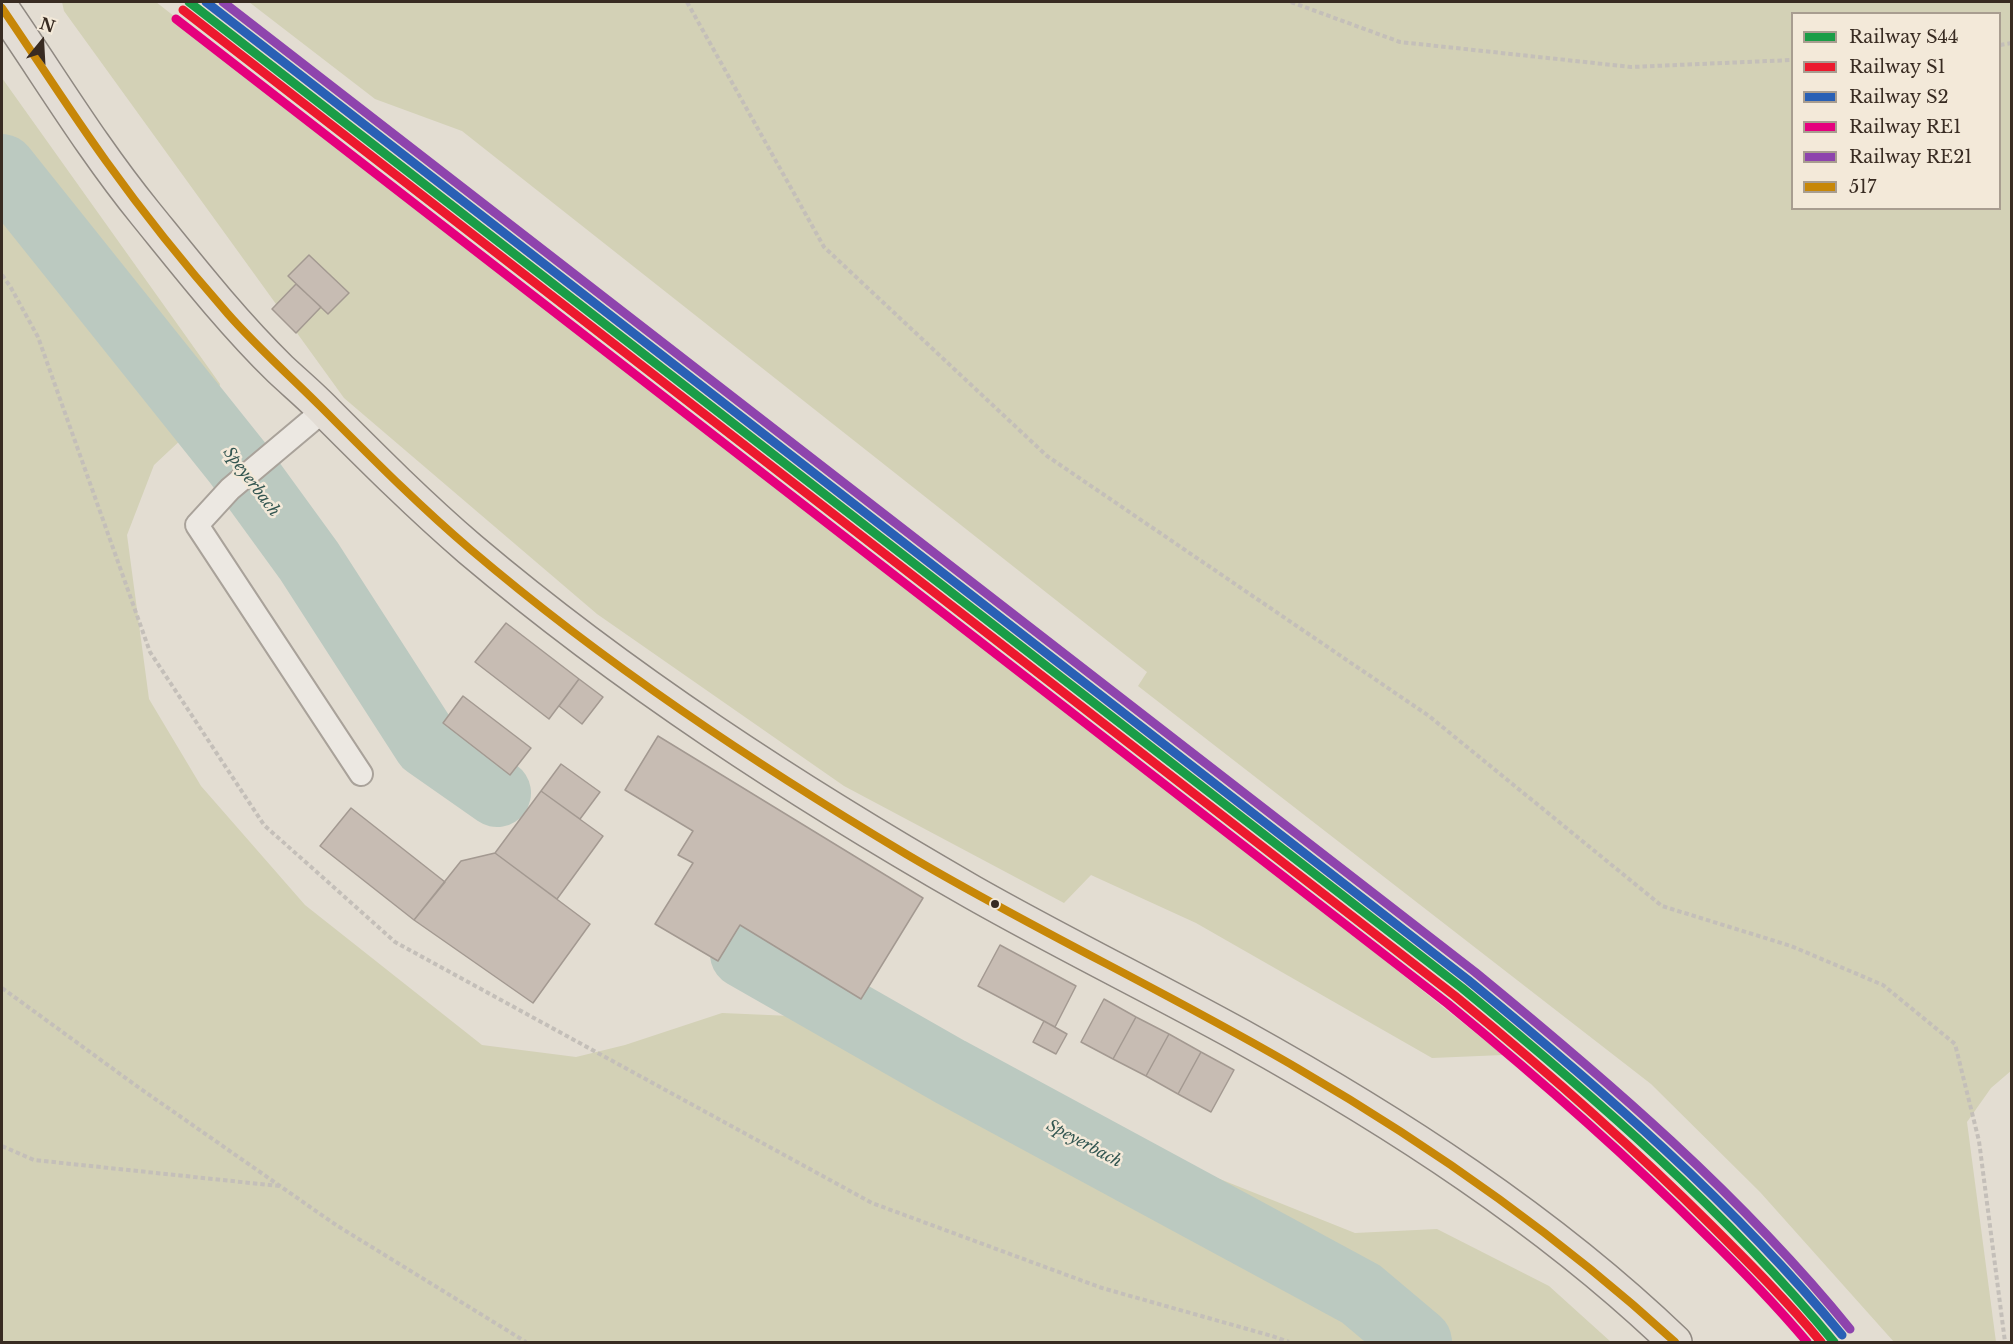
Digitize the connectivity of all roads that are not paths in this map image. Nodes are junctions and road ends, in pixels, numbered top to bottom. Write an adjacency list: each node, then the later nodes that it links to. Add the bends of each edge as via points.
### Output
1 (2, 8): 2 (main road, via 141,208 277,366)
2 (324, 410): 3 (lane, via 230,489 197,525); 4 (main road, via 468,547 580,637 705,728 784,780 976,894 1242,1036 1351,1100 1506,1201)
3 (360, 774)
4 (1675, 1342)

